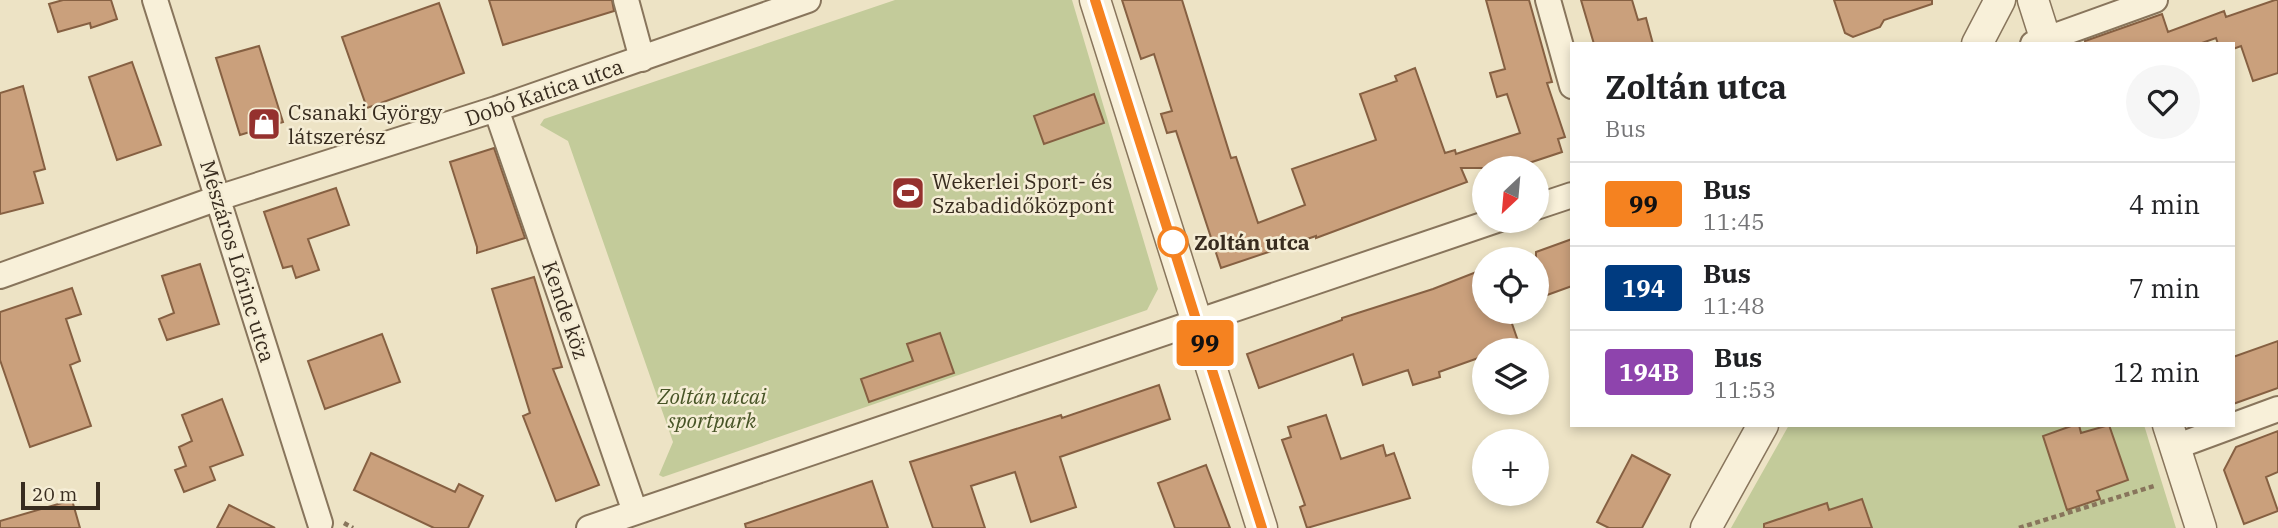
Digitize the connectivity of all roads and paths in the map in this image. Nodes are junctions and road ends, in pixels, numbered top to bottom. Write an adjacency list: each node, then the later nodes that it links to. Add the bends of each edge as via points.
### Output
1 (155, 0): 15 (street, Mészáros Lőrinc utca)
2 (626, 0): 11 (street)
3 (808, 0): 11 (street, Dobó Katica utca)
4 (1095, 0): 19 (street)
5 (1548, 0): 12 (street)
6 (2000, 0): 9 (street)
7 (2033, 0): 10 (street)
8 (2155, 0): 10 (street)
9 (1978, 42)
10 (2042, 42)
11 (642, 59): 13 (street, Dobó Katica utca)
12 (1570, 79)
13 (496, 109): 15 (street, Dobó Katica utca); 26 (street, Kende köz)
14 (1570, 196): 16 (street)
15 (219, 198): 18 (street, Dobó Katica utca); 27 (street, Mészáros Lőrinc utca)
16 (1549, 203)
17 (1472, 228): 19 (street)
18 (0, 276)
19 (1198, 321): 26 (street); 29 (street)
20 (2278, 409): 21 (street)
21 (2235, 420)
22 (1762, 427): 30 (street)
23 (2207, 427): 24 (street)
24 (2172, 436): 32 (street)
25 (2154, 486): 31 (path)
26 (635, 512): 28 (street)
27 (322, 526)
28 (589, 528)
29 (1262, 528)
30 (1706, 528)
31 (2020, 528)
32 (2201, 528)

